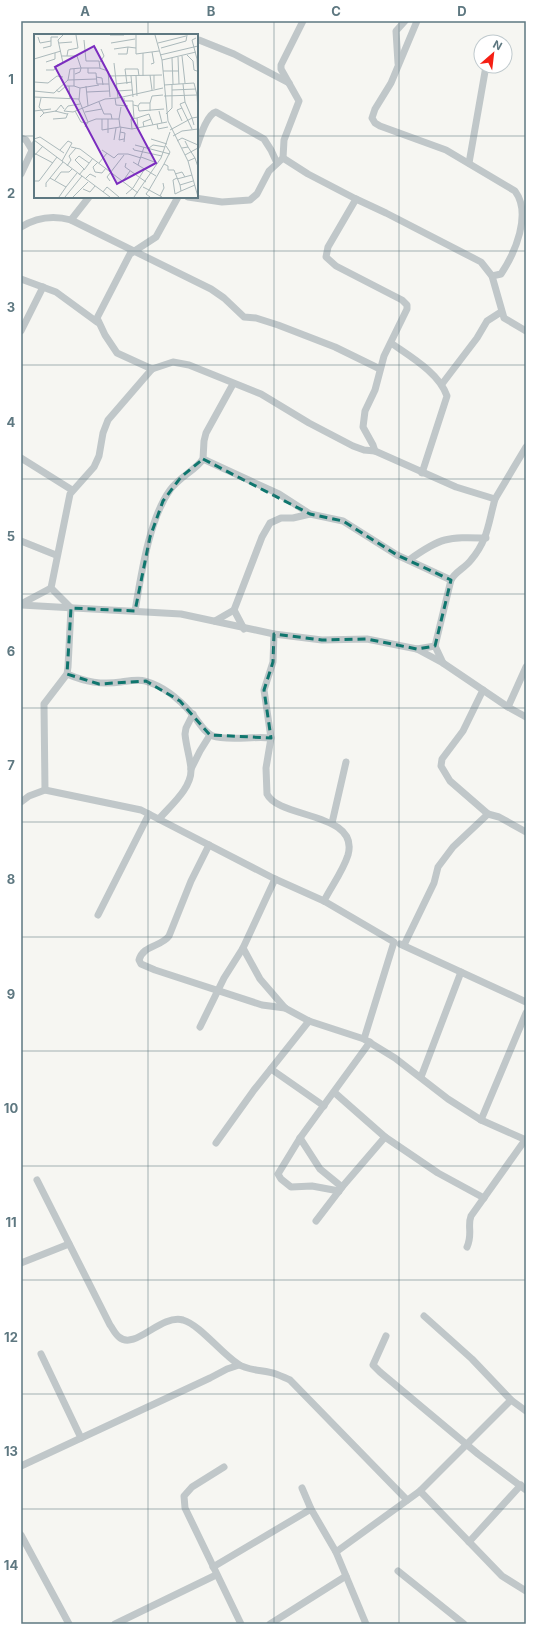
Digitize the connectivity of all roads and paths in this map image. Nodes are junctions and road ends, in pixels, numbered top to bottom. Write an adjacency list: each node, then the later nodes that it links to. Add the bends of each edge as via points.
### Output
1 (303, 21): 7 (street, via 281,65)
2 (404, 21): 5 (street, via 396,31)
3 (417, 21): 5 (street)
4 (199, 40): 7 (street, via 234,54)
5 (398, 63): 12 (street, via 391,83 373,114 375,122)
6 (485, 74): 12 (street)
7 (291, 84): 11 (street, via 299,105 284,140)
8 (199, 131): 13 (street, via 211,114 216,112 264,139)
9 (21, 138): 10 (street)
10 (33, 147): 14 (street)
11 (283, 158): 13 (street); 18 (street)
12 (469, 162): 19 (street, via 515,191)
13 (276, 163): 17 (street, via 257,194 250,200 222,202)
14 (21, 174)
15 (88, 198): 20 (street)
16 (177, 198): 22 (street, via 156,237)
17 (195, 198)
18 (356, 199): 23 (street, via 475,258); 30 (street, via 328,247 326,257 336,266 406,303 407,309)
19 (523, 207): 23 (street, via 518,245 501,274)
20 (71, 220): 21 (street, via 47,217); 22 (street)
21 (21, 226)
22 (134, 251): 27 (street, via 98,315); 32 (street, via 210,289 244,317 278,325 335,347)
23 (492, 276): 26 (street)
24 (21, 279): 25 (street)
25 (43, 286): 27 (street, via 56,292); 28 (street)
26 (501, 312): 29 (street, via 507,321); 34 (street, via 487,321)
27 (97, 322): 31 (street, via 117,353)
28 (21, 331)
29 (526, 332)
30 (391, 343): 32 (street); 34 (street)
31 (152, 369): 33 (street, via 181,362); 40 (street, via 108,420 94,467)
32 (380, 369): 36 (street, via 363,422)
33 (233, 384): 36 (street, via 261,394 343,442); 38 (street, via 206,433)
34 (442, 384): 39 (street, via 448,396)
35 (526, 447): 41 (street)
36 (374, 451): 39 (street)
37 (21, 458): 40 (street)
38 (203, 459): 42 (street, via 279,494); 52 (street, via 181,477 163,502 150,537)
39 (422, 473): 41 (street)
40 (72, 490): 45 (street)
41 (495, 499): 43 (street)
42 (310, 514): 46 (street, via 343,520); 51 (street, via 281,518 270,523)
43 (486, 538): 46 (street, via 442,540); 47 (street, via 471,560)
44 (21, 540): 45 (street)
45 (56, 555): 48 (street)
46 (409, 560): 47 (street)
47 (451, 580): 56 (street)
48 (51, 588): 49 (street); 50 (street)
49 (21, 604): 50 (street)
50 (71, 608): 52 (street); 60 (street)
51 (234, 610): 53 (street); 54 (street)
52 (135, 611): 53 (street, via 181,614)
53 (216, 621): 54 (street)
54 (244, 629): 55 (street)
55 (274, 634): 57 (street, via 322,640 367,639); 66 (street, via 273,662 264,690)
56 (435, 646): 57 (street); 58 (street)
57 (417, 649): 58 (street)
58 (443, 663): 61 (street)
59 (526, 667): 62 (street)
60 (67, 674): 63 (street, via 98,684 146,681 180,701); 69 (street, via 44,704)
61 (482, 690): 62 (street); 74 (street, via 463,731 442,759 441,766 450,781)
62 (508, 707): 64 (street)
63 (193, 714): 65 (street); 68 (street, via 185,734)
64 (526, 717)
65 (210, 735): 66 (street); 68 (street)
66 (270, 738): 76 (street, via 266,768 269,799)
67 (346, 762): 76 (street)
68 (191, 770): 75 (street, via 182,792)
69 (45, 790): 71 (street); 73 (street, via 129,807)
70 (21, 793): 71 (street)
71 (29, 796): 72 (street)
72 (21, 802)
73 (149, 814): 75 (street); 81 (street)
74 (488, 814): 77 (street); 83 (street, via 453,848 438,867 434,883)
75 (159, 819): 78 (street)
76 (332, 823): 80 (street, via 341,830 349,846 348,855)
77 (526, 832)
78 (209, 845): 79 (street); 86 (street, via 169,936 144,951 139,960 141,964 155,970)
79 (275, 879): 80 (street); 84 (street)
80 (324, 901): 82 (street)
81 (98, 915)
82 (394, 942): 83 (street); 92 (street)
83 (404, 945): 85 (street)
84 (243, 948): 86 (street); 88 (street, via 260,979)
85 (461, 972): 87 (street); 94 (street)
86 (218, 991): 88 (street); 91 (street)
87 (526, 1002)
88 (285, 1008): 90 (street)
89 (526, 1013): 97 (street)
90 (309, 1021): 92 (street); 93 (street)
91 (200, 1027)
92 (367, 1041): 94 (street); 95 (street)
93 (270, 1068): 96 (street); 101 (street)
94 (421, 1077): 97 (street, via 448,1099)
95 (334, 1093): 96 (street); 98 (street)
96 (324, 1106): 99 (street)
97 (481, 1120): 100 (street)
98 (385, 1137): 103 (street); 104 (street, via 438,1174)
99 (300, 1138): 103 (street, via 315,1164); 103 (street, via 278,1175 290,1187)
100 (525, 1140): 104 (street)
101 (216, 1143)
102 (37, 1180): 106 (street)
103 (340, 1189): 105 (street)
104 (484, 1198): 107 (street, via 469,1220 471,1235)
105 (316, 1221)
106 (69, 1244): 108 (street); 112 (street, via 110,1325 120,1338 138,1338 170,1319 183,1320 199,1329 206,1338)
107 (467, 1248)
108 (21, 1263)
109 (424, 1316): 113 (street, via 472,1359)
110 (386, 1336): 116 (street, via 373,1365)
111 (40, 1354): 115 (street)
112 (239, 1365): 115 (street); 122 (street, via 290,1380)
113 (511, 1400): 114 (street); 116 (street)
114 (526, 1411)
115 (81, 1438): 117 (street)
116 (466, 1444): 120 (street); 121 (street)
117 (21, 1466)
118 (224, 1467): 128 (street, via 192,1487 184,1496 185,1508)
119 (302, 1488): 123 (street)
120 (523, 1488): 125 (street)
121 (420, 1491): 122 (street); 125 (street)
122 (407, 1500): 127 (street)
123 (311, 1509): 127 (street); 128 (street)
124 (21, 1535): 126 (street)
125 (469, 1542): 132 (street, via 502,1576)
126 (24, 1551): 133 (street)
127 (336, 1552): 131 (street)
128 (213, 1567): 130 (street)
129 (398, 1571): 138 (street)
130 (216, 1575): 134 (street); 135 (street)
131 (346, 1576): 136 (street); 137 (street)
132 (526, 1592)
133 (69, 1624)
134 (115, 1624)
135 (241, 1624)
136 (270, 1624)
137 (366, 1624)
138 (464, 1624)

